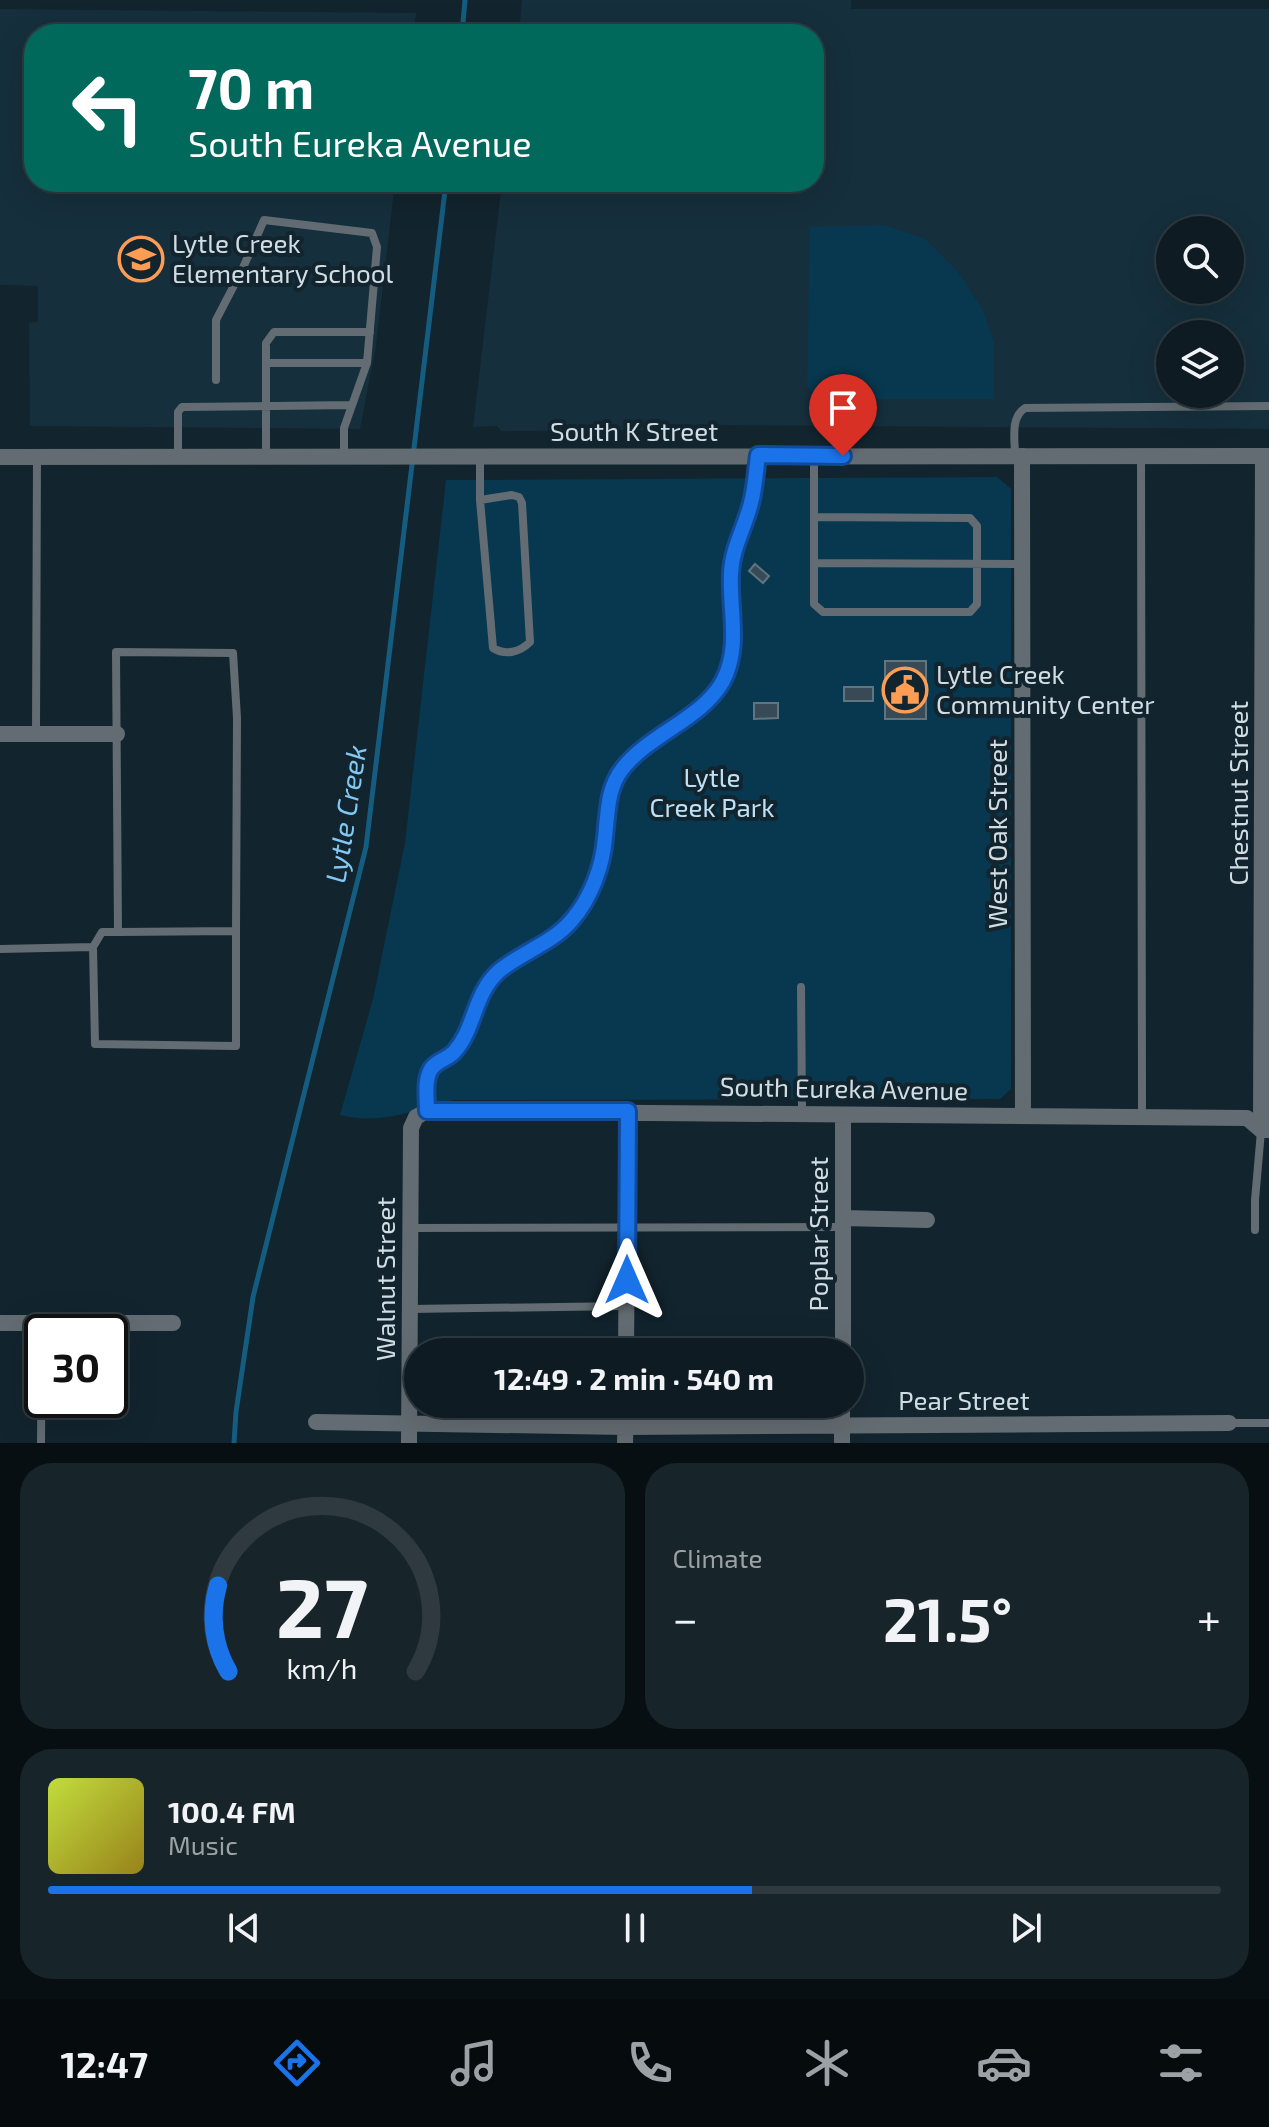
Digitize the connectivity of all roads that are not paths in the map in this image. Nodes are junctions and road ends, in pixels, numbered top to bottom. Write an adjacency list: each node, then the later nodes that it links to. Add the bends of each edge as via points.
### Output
1 (370, 332): 2 (lane, via 274,332 267,338); 3 (lane); 4 (lane, via 377,247 372,233 264,220 216,320)
2 (266, 363): 3 (lane); 6 (lane)
3 (367, 363): 5 (lane)
4 (216, 380)
5 (352, 405): 6 (lane); 12 (lane, via 344,428)
6 (266, 406): 10 (lane, via 182,407); 11 (lane)
7 (1269, 406): 14 (lane, via 1025,408 1015,420)
8 (758, 455): 9 (street, South K Street); 13 (street, South K Street); 35 (lane, via 751,506 731,571 734,635 722,682 705,703 638,751 622,770 613,783 602,860 585,900 558,933 495,975 465,1038 453,1055 430,1071)
9 (814, 455): 14 (street, South K Street); 20 (lane)
10 (178, 456): 11 (street, South K Street); 17 (street, South K Street)
11 (266, 456): 12 (street, South K Street)
12 (344, 456): 13 (street, South K Street)
13 (480, 456): 19 (lane)
14 (1018, 456): 18 (street, South K Street); 23 (street, West Oak Street)
15 (1266, 456): 18 (street, South K Street); 24 (street, Chestnut Street)
16 (0, 457): 17 (street, South K Street)
17 (37, 457): 26 (lane)
18 (1141, 457): 38 (lane)
19 (480, 500): 19 (lane, via 493,648 513,652 530,642 522,503 512,495)
20 (814, 517): 21 (lane); 22 (lane, via 970,518 977,526)
21 (814, 563): 22 (lane); 22 (lane, via 814,604 823,612 970,612 977,604)
22 (977, 564): 23 (lane)
23 (1022, 564): 36 (street, West Oak Street)
24 (1266, 694): 39 (street, Chestnut Street)
25 (0, 734): 26 (street)
26 (36, 734): 27 (street)
27 (117, 734): 28 (lane, via 116,652 233,653); 29 (lane)
28 (236, 931): 29 (lane); 30 (lane, via 236,1046 95,1044)
29 (118, 932): 30 (lane, via 102,932)
30 (93, 947): 31 (lane)
31 (0, 949)
32 (801, 987): 34 (lane)
33 (628, 1111): 34 (street, South Eureka Avenue); 35 (street, South Eureka Avenue); 43 (street)
34 (802, 1112): 37 (street, South Eureka Avenue)
35 (422, 1114): 42 (street, Walnut Street, via 411,1128)
36 (1023, 1115): 37 (street, South Eureka Avenue); 38 (street, South Eureka Avenue)
37 (843, 1116): 41 (street, Poplar Street)
38 (1142, 1116): 39 (street, South Eureka Avenue, via 1247,1118)
39 (1265, 1130): 44 (lane)
40 (927, 1220): 41 (street)
41 (843, 1223): 43 (lane); 52 (street, Poplar Street)
42 (410, 1228): 43 (lane); 46 (street, Walnut Street)
43 (627, 1228): 45 (street)
44 (1255, 1230)
45 (627, 1306): 46 (lane); 51 (street)
46 (410, 1309): 55 (street, Walnut Street)
47 (0, 1323): 48 (street)
48 (24, 1323)
49 (128, 1323): 50 (street)
50 (173, 1323)
51 (626, 1338)
52 (843, 1338)
53 (41, 1418): 60 (lane)
54 (316, 1422): 55 (street, Pear Street)
55 (409, 1422): 58 (street, Pear Street); 61 (street, Walnut Street)
56 (1229, 1423): 57 (lane); 59 (street, Pear Street)
57 (1269, 1423)
58 (625, 1435): 59 (street, Pear Street)
59 (842, 1435)
60 (41, 1443)
61 (409, 1443)

